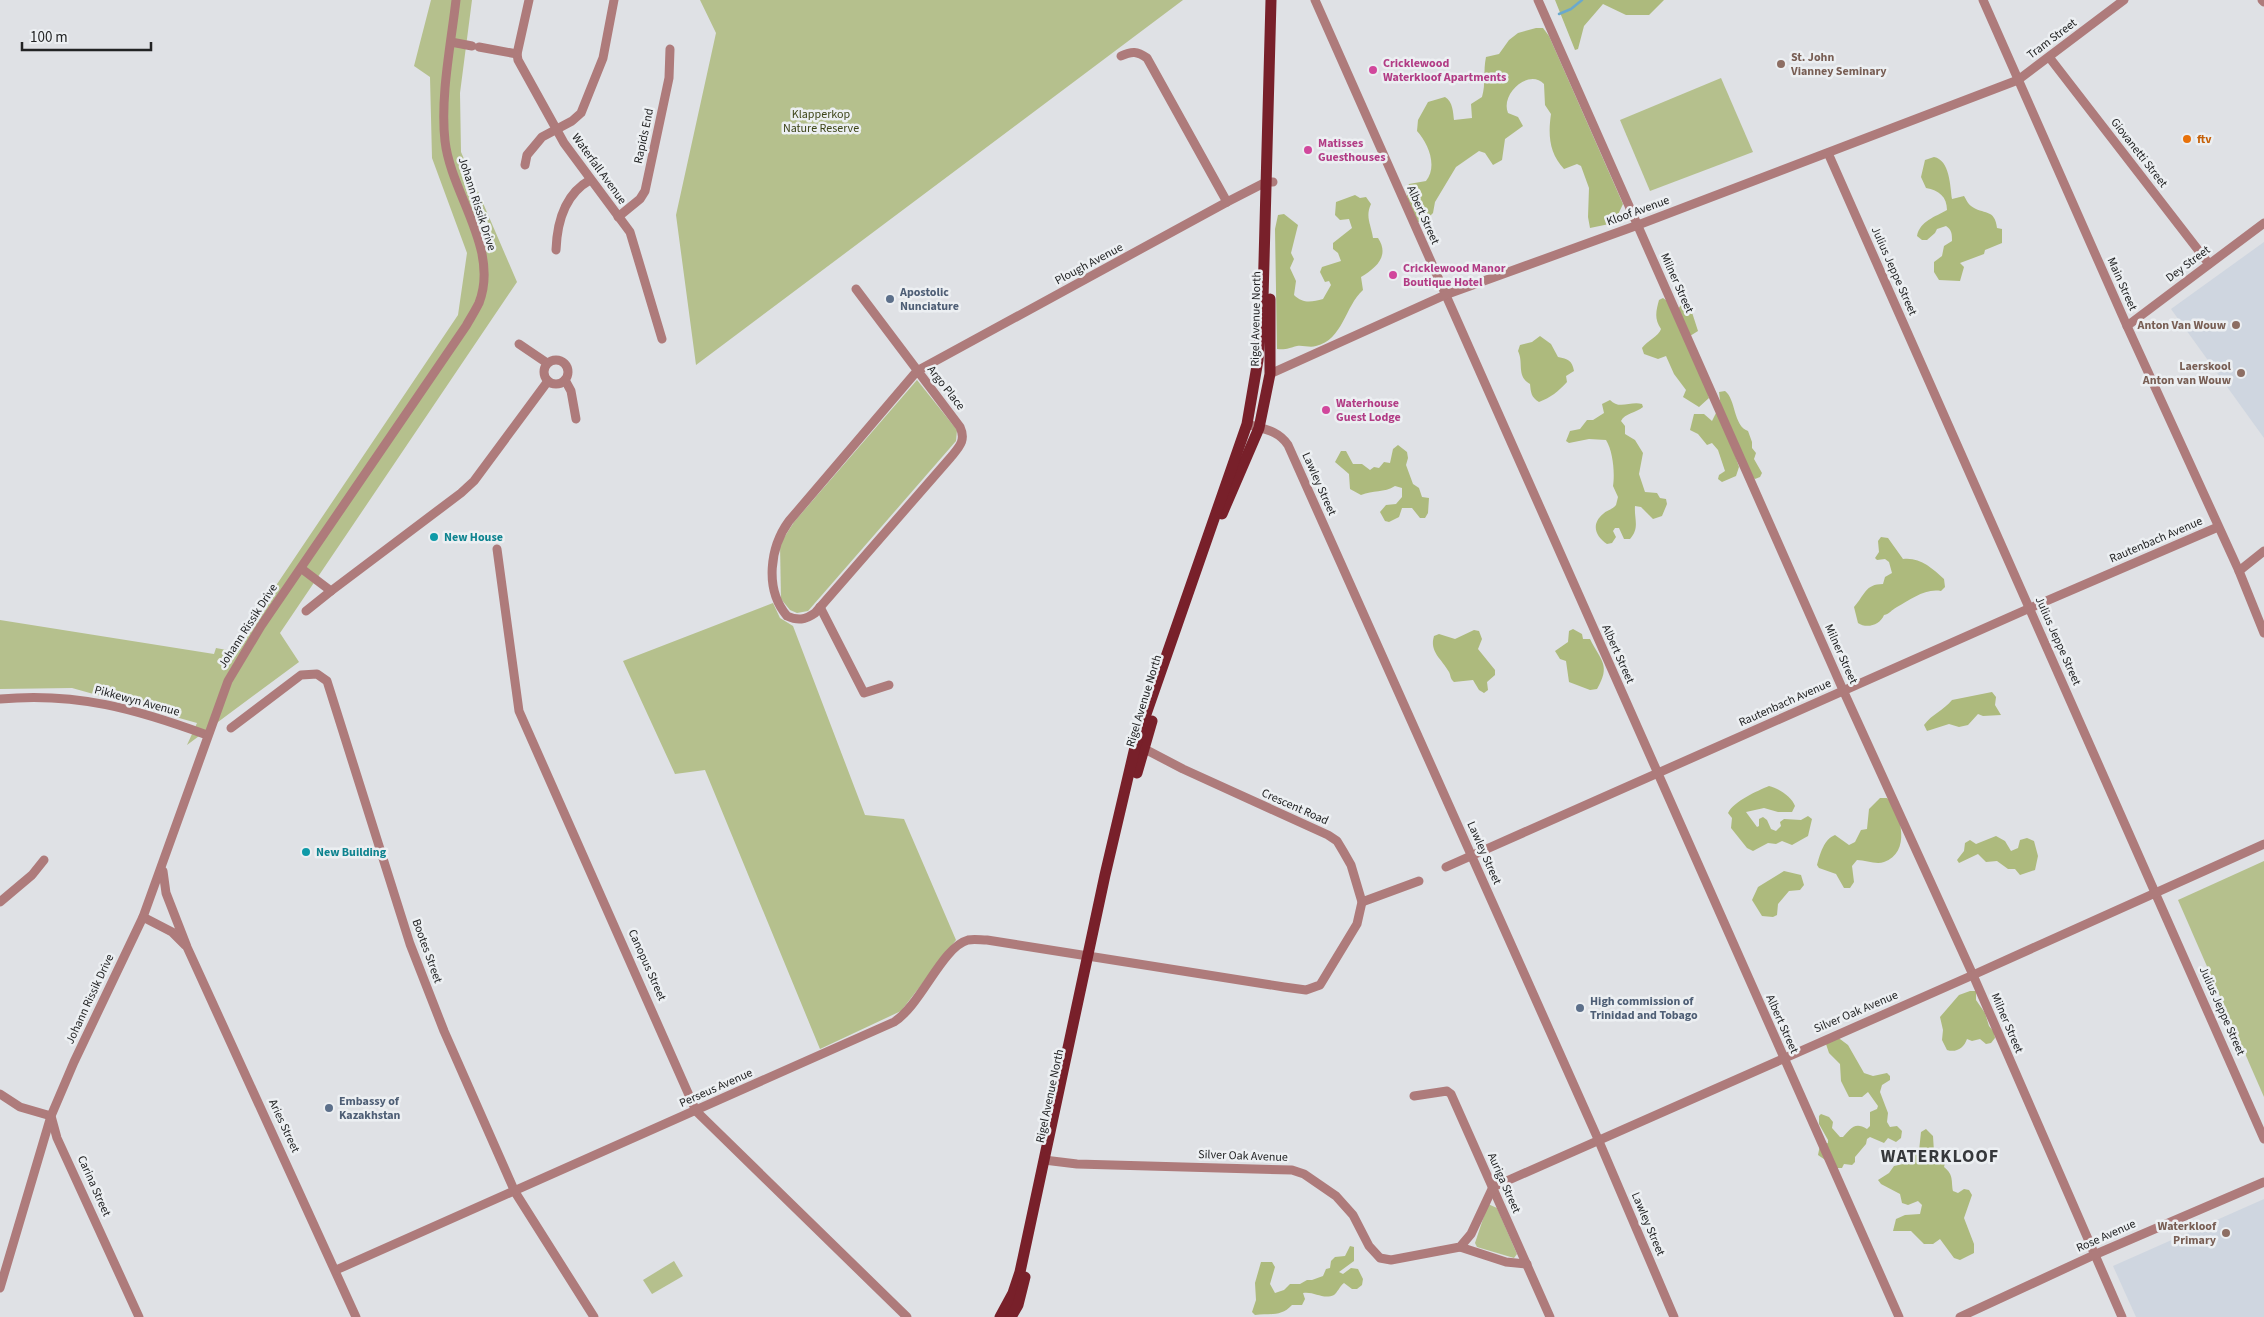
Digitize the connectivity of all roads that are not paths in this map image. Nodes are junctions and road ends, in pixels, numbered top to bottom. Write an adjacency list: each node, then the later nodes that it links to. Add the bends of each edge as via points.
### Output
1 (456, 0): 9 (street, Johann Rissik Drive)
2 (529, 0): 11 (street)
3 (614, 0): 15 (street, via 603,58 580,113)
4 (1270, 0): 19 (main road, Rigel Avenue North)
5 (1314, 0): 27 (street, Albert Street)
6 (1538, 0): 23 (street, Milner Street)
7 (1983, 0): 14 (street, Main Street)
8 (2124, 0): 13 (street, Tram Street)
9 (452, 42): 11 (street); 44 (street, Johann Rissik Drive, via 444,119 445,142 482,254 484,279 479,302)
10 (670, 49): 21 (street, Rapids End, via 670,69 645,191)
11 (517, 54): 15 (street, Waterfall Avenue)
12 (1121, 56): 20 (street, via 1131,51 1147,58)
13 (2049, 57): 14 (street, Tram Street); 25 (street, Giovanetti Street)
14 (2018, 80): 16 (street, Kloof Avenue); 28 (street, Main Street)
15 (555, 129): 17 (street, via 533,146); 18 (street, Waterfall Avenue)
16 (1828, 153): 23 (street, Kloof Avenue); 48 (street, Julius Jeppe Street)
17 (525, 165)
18 (590, 180): 21 (street, Waterfall Avenue); 24 (street, via 577,188 567,204 559,222)
19 (1270, 182): 20 (street, Plough Avenue); 31 (main road, Rigel Avenue North); 34 (main road, Rigel Avenue North)
20 (1227, 202): 33 (street, Plough Avenue)
21 (618, 217): 29 (street, Waterfall Avenue, via 634,241)
22 (2264, 223): 25 (street, Dey Street)
23 (1638, 225): 27 (street, Kloof Avenue); 52 (street, Milner Street)
24 (556, 250)
25 (2210, 264): 28 (street, Dey Street)
26 (856, 289): 33 (street)
27 (1445, 295): 34 (street, Kloof Avenue); 57 (street, Albert Street)
28 (2127, 326): 41 (street, Main Street)
29 (662, 339)
30 (518, 344): 32 (street)
31 (1258, 360): 34 (main road); 37 (main road, Rigel Avenue North)
32 (548, 364): 35 (street, via 554,360 565,363 569,370); 36 (street, via 544,370)
33 (917, 370): 47 (street, Argo Place, via 960,426 963,440); 47 (street, Argo Place, via 789,521 775,543 773,587 782,611 798,620 806,619)
34 (1270, 374): 37 (main road, via 1261,379); 40 (main road, Rigel Avenue North)
35 (565, 380): 36 (street, via 555,384); 38 (street, via 571,391)
36 (548, 381): 46 (street, via 468,487)
37 (1252, 391): 39 (main road, Rigel Avenue North)
38 (576, 420)
39 (1247, 424): 40 (street, Lawley Street); 56 (main road, Rigel Avenue North)
40 (1259, 428): 56 (main road, Rigel Avenue North, via 1205,556); 59 (street, Lawley Street, via 1278,434 1288,445)
41 (2218, 527): 45 (street, Main Street); 48 (street, Rautenbach Avenue)
42 (497, 549): 74 (street, Canopus Street, via 519,711)
43 (2264, 551): 45 (street)
44 (302, 569): 46 (street); 55 (street, Johann Rissik Drive, via 235,667)
45 (2239, 571): 50 (street, Main Street)
46 (331, 591): 49 (street)
47 (820, 607): 51 (street, via 864,693)
48 (2030, 608): 52 (street, Rautenbach Avenue); 64 (street, Julius Jeppe Street)
49 (306, 611)
50 (2264, 632)
51 (889, 684)
52 (1843, 690): 57 (street, Rautenbach Avenue); 70 (street, Milner Street)
53 (0, 699): 55 (street, Pikkewyn Avenue, via 87,700)
54 (231, 728): 81 (street, Bootes Street, via 301,675 317,674 327,682 410,944 474,1103)
55 (207, 734): 61 (street, Johann Rissik Drive)
56 (1139, 746): 66 (street, Crescent Road, via 1336,840 1351,865); 69 (main road, Rigel Avenue North)
57 (1657, 774): 59 (street, Rautenbach Avenue); 71 (street, Albert Street)
58 (2264, 844): 64 (street, Silver Oak Avenue)
59 (1472, 856): 62 (street, Rautenbach Avenue); 76 (street, Lawley Street)
60 (44, 860): 65 (street, via 32,875)
61 (163, 866): 67 (street, Johann Rissik Drive); 68 (street, Aries Street, via 166,893)
62 (1446, 867)
63 (1419, 881): 66 (street)
64 (2156, 892): 70 (street, Silver Oak Avenue); 77 (street, Julius Jeppe Street)
65 (0, 902)
66 (1362, 902): 69 (street, via 1353,931 1324,981 1312,989)
67 (144, 918): 68 (street, Aries Street, via 172,932); 75 (street, Johann Rissik Drive)
68 (187, 946): 85 (street, Aries Street)
69 (1091, 956): 74 (street, Perseus Avenue, via 968,940 952,951 915,1002 894,1022); 78 (main road, Rigel Avenue North)
70 (1973, 975): 71 (street, Silver Oak Avenue); 83 (street, Milner Street)
71 (1784, 1057): 76 (street, Silver Oak Avenue); 95 (street, Albert Street)
72 (0, 1094): 75 (street, via 20,1107)
73 (1414, 1096): 80 (street, Auriga Street, via 1450,1093)
74 (696, 1110): 81 (street, Perseus Avenue); 90 (street, Canopus Street)
75 (51, 1116): 86 (street, Johann Rissik Drive); 87 (street, Carina Street)
76 (1598, 1140): 80 (street, Silver Oak Avenue); 94 (street, Lawley Street)
77 (2264, 1140)
78 (1047, 1161): 82 (street, Silver Oak Avenue, via 1292,1170 1304,1174 1345,1206 1380,1258 1400,1260); 91 (main road, Rigel Avenue North, via 1020,1272); 92 (main road, Rigel Avenue North, via 1021,1296)
79 (2264, 1182): 83 (street, Rose Avenue)
80 (1493, 1187): 82 (street, via 1471,1234); 84 (street, Auriga Street)
81 (515, 1192): 85 (street, Perseus Avenue); 89 (street, Bootes Street)
82 (1460, 1247): 84 (street, via 1506,1262)
83 (2094, 1255): 96 (street, Rose Avenue); 97 (street, Milner Street)
84 (1527, 1264): 93 (street, Auriga Street)
85 (336, 1270): 88 (street, Aries Street)
86 (0, 1288)
87 (139, 1317)
88 (356, 1317)
89 (594, 1317)
90 (907, 1317)
91 (1000, 1317)
92 (1011, 1317)
93 (1550, 1317)
94 (1674, 1317)
95 (1899, 1317)
96 (1960, 1317)
97 (2122, 1317)

